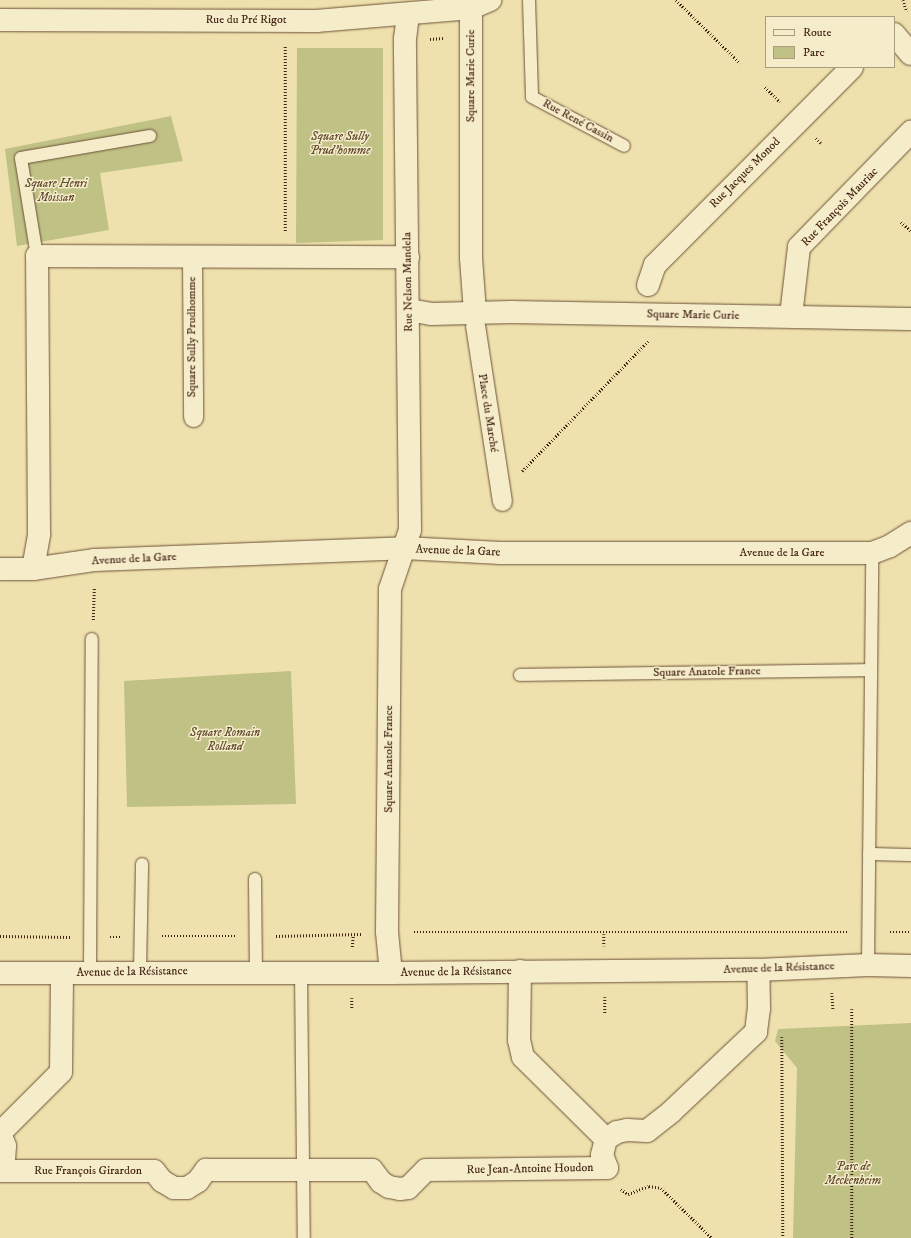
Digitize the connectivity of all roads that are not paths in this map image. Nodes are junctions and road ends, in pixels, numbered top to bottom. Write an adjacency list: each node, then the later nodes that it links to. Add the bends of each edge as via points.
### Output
1 (529, 0): 10 (lane, Rue René Cassin, via 532,97)
2 (481, 4): 3 (street, Rue du Pré Rigot); 17 (street, Square Marie Curie, via 471,250)
3 (408, 15): 4 (street, Rue du Pré Rigot, via 316,22); 13 (street, Rue Nelson Mandela, via 405,39)
4 (0, 20)
5 (895, 35): 6 (street)
6 (911, 54)
7 (851, 68): 14 (street, Rue Jacques Monod, via 655,265)
8 (911, 132): 16 (street, Rue François Mauriac, via 799,248)
9 (150, 136): 11 (lane, via 21,158)
10 (624, 146)
11 (37, 256): 12 (street); 25 (street, via 39,534)
12 (192, 256): 13 (street); 19 (street, Square Sully Prudhomme)
13 (408, 258): 15 (street, Rue Nelson Mandela)
14 (648, 285)
15 (409, 310): 17 (street, Square Marie Curie); 22 (street, Rue Nelson Mandela, via 410,530)
16 (791, 316): 17 (street, Square Marie Curie, via 648,314); 18 (street, Square Marie Curie)
17 (475, 318): 20 (street, Place du Marché)
18 (911, 319)
19 (193, 417)
20 (502, 501)
21 (911, 533): 23 (street, Avenue de la Gare)
22 (404, 548): 23 (street, Avenue de la Gare, via 501,553); 25 (street, Avenue de la Gare, via 95,560); 40 (street, Square Anatole France, via 390,589 387,932)
23 (872, 554): 27 (lane)
24 (0, 568): 25 (street, Avenue de la Gare)
25 (33, 569)
26 (92, 638): 38 (lane)
27 (871, 670): 28 (lane, Square Anatole France); 29 (lane)
28 (520, 675)
29 (869, 854): 30 (lane); 33 (lane)
30 (911, 855)
31 (142, 864): 36 (lane)
32 (255, 879): 39 (lane)
33 (868, 965): 34 (street, Avenue de la Résistance); 35 (street, Avenue de la Résistance)
34 (911, 966)
35 (758, 970): 37 (street, Avenue de la Résistance); 45 (street, via 759,1009 756,1032 671,1112 647,1131 627,1130 617,1132)
36 (140, 971): 38 (street, Avenue de la Résistance); 39 (street, Avenue de la Résistance)
37 (520, 971): 40 (street, Avenue de la Résistance); 45 (street, via 519,1040 523,1057)
38 (90, 972): 42 (street, Avenue de la Résistance)
39 (256, 972): 43 (street, Avenue de la Résistance)
40 (391, 972): 43 (street, Avenue de la Résistance)
41 (0, 973): 42 (street, Avenue de la Résistance)
42 (62, 973): 44 (street, via 61,1072)
43 (301, 973): 47 (lane)
44 (0, 1133): 46 (street, via 5,1146 4,1159)
45 (606, 1139): 47 (street, Rue Jean-Antoine Houdon, via 602,1155 607,1168 426,1170 408,1188 400,1189 381,1182 372,1170)
46 (0, 1166)
47 (304, 1170): 48 (street, Rue François Girardon, via 206,1170 198,1181 187,1188 174,1188 162,1181 154,1171); 49 (lane)
48 (0, 1171)
49 (304, 1238)

